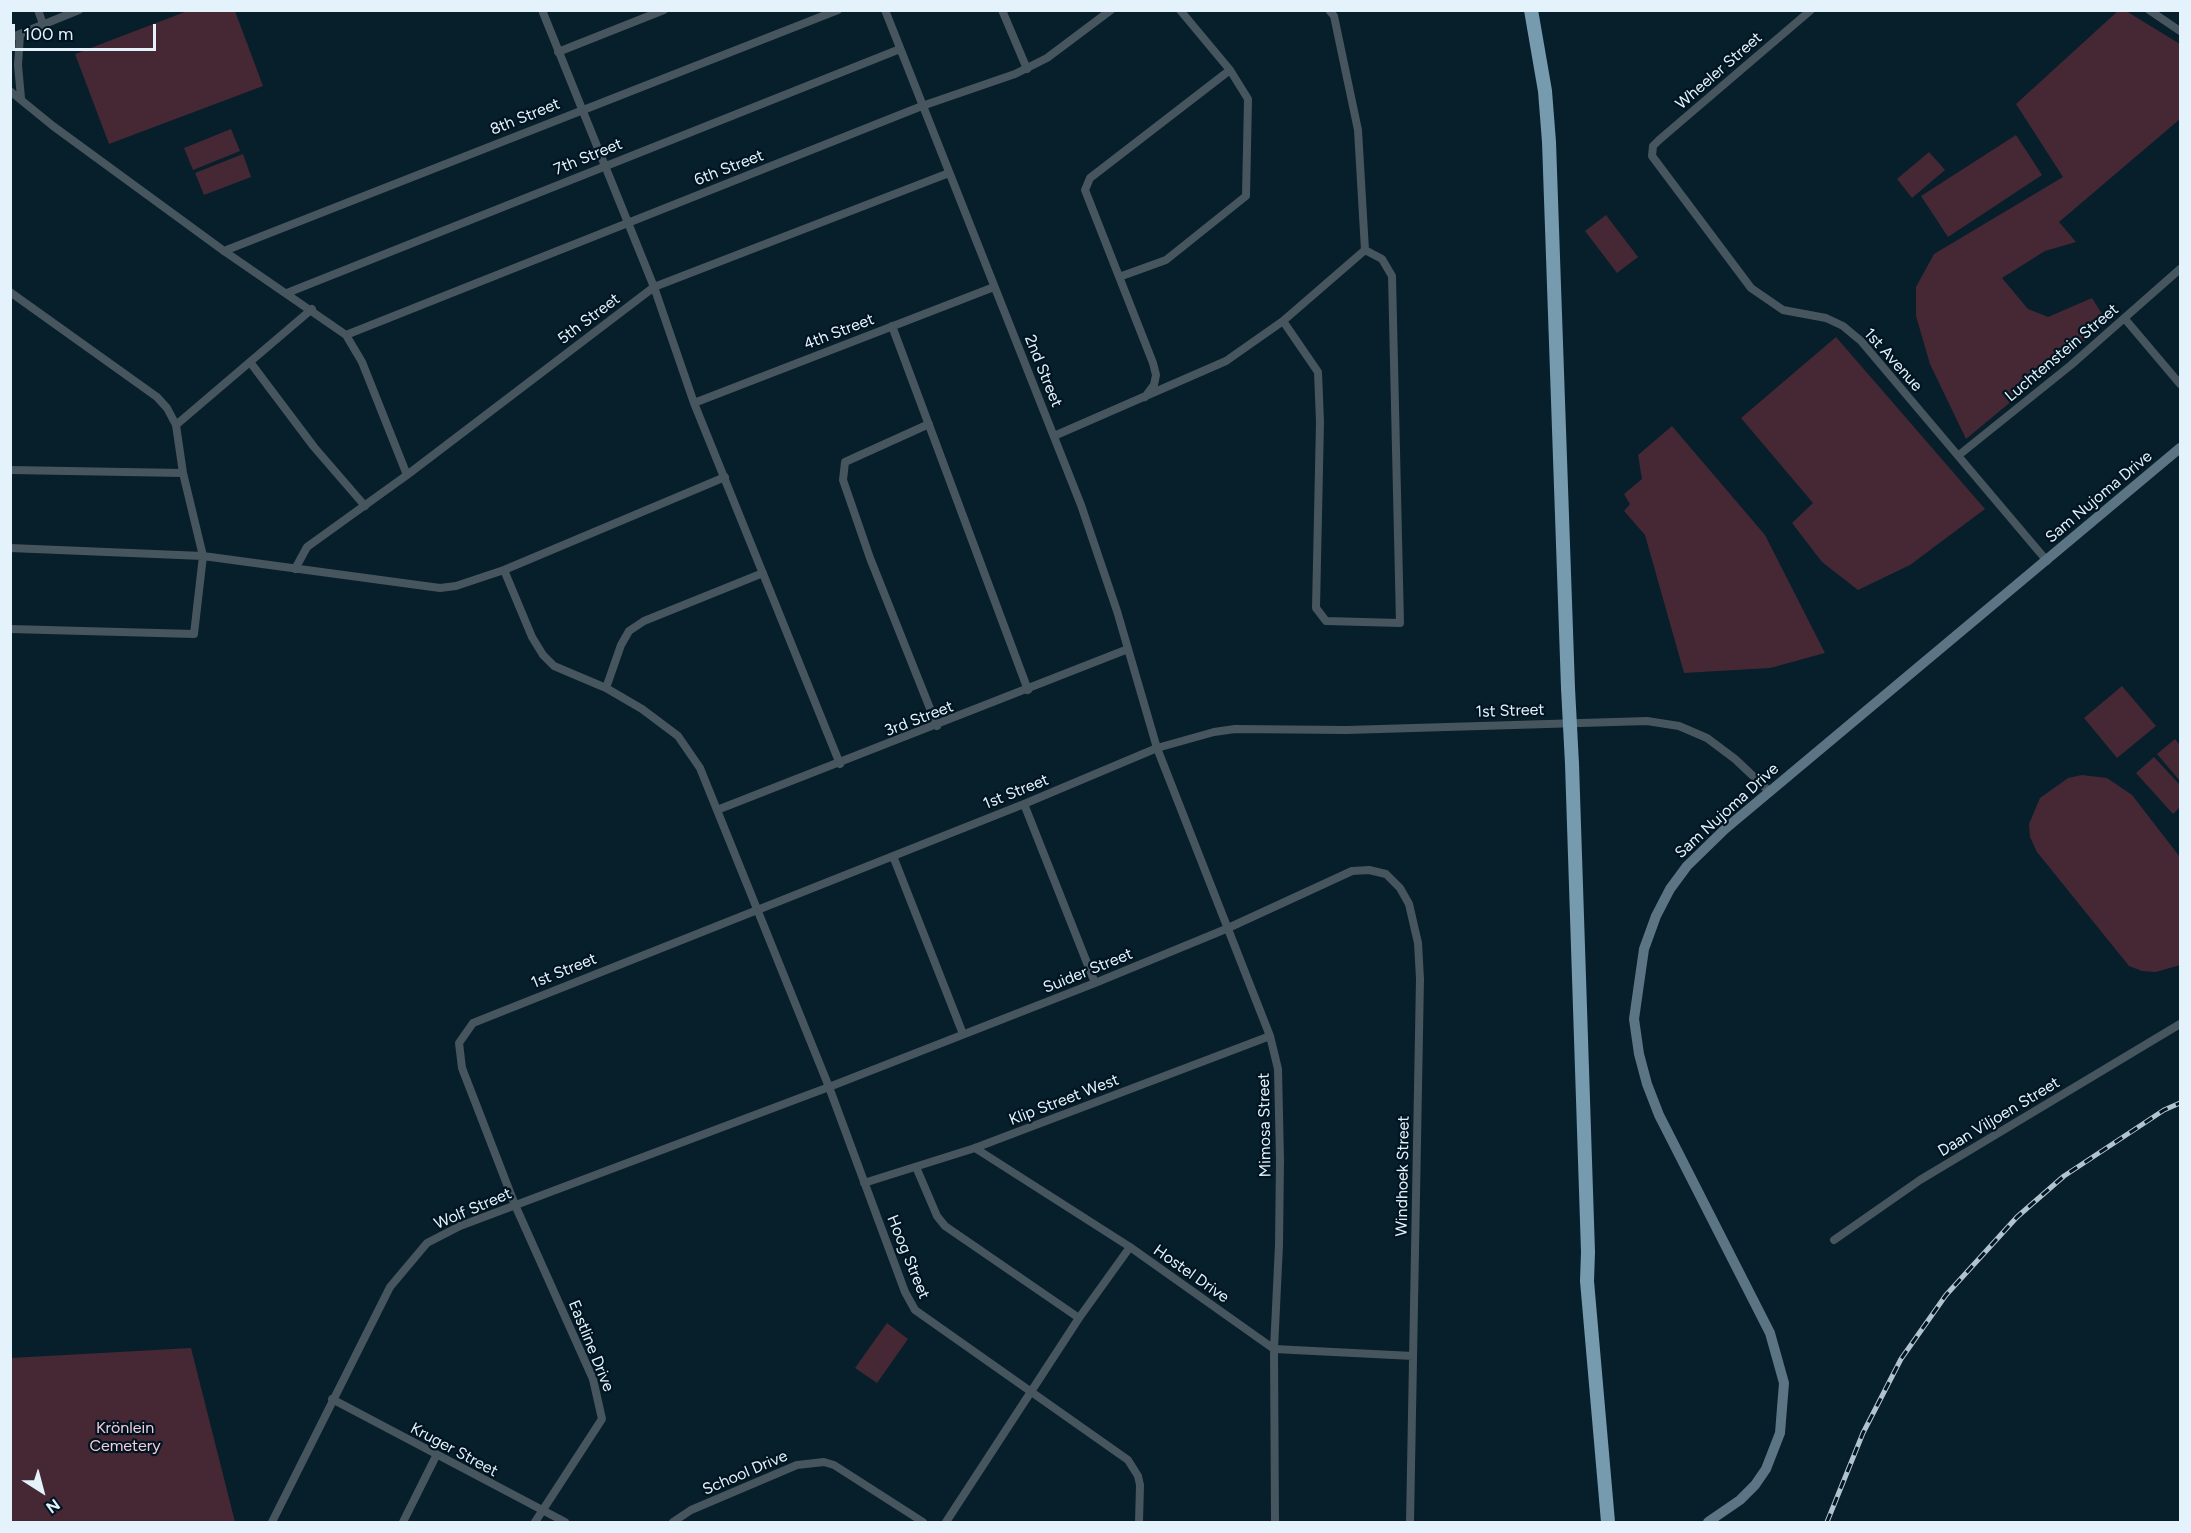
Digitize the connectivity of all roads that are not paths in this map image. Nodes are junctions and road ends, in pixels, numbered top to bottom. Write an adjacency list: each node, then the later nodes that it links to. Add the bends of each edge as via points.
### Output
1 (38, 10): 14 (street)
2 (79, 10): 14 (street)
3 (542, 10): 19 (street)
4 (664, 10): 19 (street)
5 (838, 10): 25 (street, 8th Street)
6 (885, 10): 18 (street, 2nd Street)
7 (1002, 10): 20 (street)
8 (1112, 10): 20 (street, 6th Street)
9 (1180, 10): 21 (street)
10 (1329, 10): 30 (street, via 1334,16 1358,130)
11 (1531, 10): 88 (highway, bridge, via 1549,142)
12 (1811, 10): 26 (street, Wheeler Street, via 1659,140 1653,146)
13 (2149, 10): 15 (street)
14 (44, 24): 16 (street)
15 (2181, 31)
16 (20, 35): 17 (street); 23 (street)
17 (10, 39)
18 (900, 49): 24 (street, 2nd Street); 27 (street, 7th Street)
19 (558, 52): 25 (street)
20 (1027, 69): 24 (street, 6th Street)
21 (1230, 70): 33 (street, via 1090,178 1085,190); 33 (street, via 1248,99 1246,196 1166,260)
22 (10, 91): 23 (street)
23 (21, 98): 31 (street, via 53,126)
24 (922, 106): 28 (street, 2nd Street); 29 (street, 6th Street)
25 (582, 109): 27 (street); 31 (street, 8th Street)
26 (1652, 156): 51 (street, 1st Avenue, via 1751,288 1783,310 1826,318 1843,326 1861,341)
27 (603, 165): 29 (street); 37 (street, 7th Street)
28 (949, 173): 34 (street, 5th Street); 35 (street, 2nd Street)
29 (627, 222): 34 (street); 42 (street, 6th Street)
30 (1365, 250): 40 (street); 40 (street, via 1382,259 1392,276 1400,623 1326,621 1316,608 1318,372)
31 (224, 251): 37 (street)
32 (2181, 269): 39 (street, Luchtenstein Street)
33 (1119, 277): 45 (street, via 1155,369 1154,385)
34 (654, 287): 46 (street); 54 (street, 5th Street)
35 (994, 287): 41 (street, 4th Street); 49 (street, 2nd Street)
36 (10, 291): 48 (street, via 157,397)
37 (286, 293): 38 (street)
38 (312, 309): 42 (street); 43 (street)
39 (2125, 319): 44 (street); 51 (street, Luchtenstein Street)
40 (1283, 321): 45 (street, via 1226,361)
41 (892, 326): 46 (street, 4th Street); 47 (street)
42 (346, 335): 54 (street, via 366,371)
43 (250, 362): 48 (street); 56 (street, via 314,447)
44 (2181, 384)
45 (1145, 398): 49 (street)
46 (694, 403): 55 (street)
47 (929, 424): 66 (street); 67 (street, via 845,462 843,480)
48 (176, 425): 53 (street)
49 (1054, 436): 64 (street, 2nd Street, via 1093,538)
50 (2181, 448): 59 (main road, Sam Nujoma Drive)
51 (1959, 455): 59 (street, 1st Avenue)
52 (10, 470): 53 (street)
53 (183, 473): 58 (street)
54 (407, 475): 56 (street, 5th Street)
55 (725, 477): 61 (street); 62 (street)
56 (365, 506): 60 (street, 5th Street, via 307,547)
57 (10, 548): 58 (street)
58 (203, 556): 60 (street); 63 (street, via 194,634)
59 (2046, 561): 70 (main road, Sam Nujoma Drive)
60 (295, 569): 61 (street, via 440,588)
61 (504, 570): 65 (street, Hoog Street, via 543,655 554,666)
62 (764, 573): 65 (street, via 644,621 629,632 621,645); 69 (street)
63 (10, 629)
64 (1128, 650): 66 (street, 3rd Street); 68 (street, 2nd Street)
65 (606, 688): 72 (street, Hoog Street, via 678,736 700,768)
66 (1028, 690): 67 (street, 3rd Street)
67 (937, 726): 69 (street, 3rd Street)
68 (1158, 748): 70 (street, 1st Street, via 1235,729 1347,730 1647,720 1679,726 1707,738); 71 (street, 1st Street); 76 (street, Mimosa Street)
69 (840, 764): 72 (street, 3rd Street)
70 (1770, 792): 108 (main road, Sam Nujoma Drive, via 1706,847 1670,889 1644,949 1637,982 1635,1019 1647,1084 1770,1333 1784,1383 1780,1433 1766,1469 1740,1500)
71 (1024, 804): 73 (street, 1st Street); 77 (street)
72 (717, 810): 75 (street, Hoog Street)
73 (893, 856): 75 (street, 1st Street); 79 (street)
74 (1352, 871): 76 (street, Suider Street); 91 (street, Windhoek Street, via 1386,874 1400,888 1409,904 1418,943)
75 (758, 909): 81 (street, Hoog Street); 85 (street, 1st Street, via 473,1023 459,1043 462,1068)
76 (1226, 929): 77 (street, Suider Street); 80 (street, Mimosa Street)
77 (1095, 983): 79 (street, Suider Street)
78 (2181, 1024): 86 (street, Daan Viljoen Street, via 1920,1180)
79 (963, 1034): 81 (street, Suider Street)
80 (1270, 1036): 82 (street, Klip Street West); 90 (street, Mimosa Street, via 1278,1069 1280,1160)
81 (830, 1087): 84 (street, Hoog Street); 85 (street, Wolf Street)
82 (975, 1148): 83 (street, Klip Street West); 87 (street, Hostel Drive)
83 (916, 1167): 84 (street, Klip Street West); 89 (street, via 945,1226)
84 (864, 1183): 92 (street, Hoog Street, via 915,1310)
85 (515, 1205): 93 (street, Wolf Street, via 427,1243 409,1261 390,1287); 95 (street, Eastline Drive, via 593,1379 602,1419)
86 (1834, 1240)
87 (1130, 1247): 89 (street); 90 (street, Hostel Drive)
88 (1588, 1252): 106 (highway, via 1587,1281); 107 (highway)
89 (1079, 1318): 92 (street)
90 (1274, 1349): 91 (street); 104 (street, Mimosa Street)
91 (1413, 1356): 105 (street, Windhoek Street)
92 (1031, 1393): 102 (street); 103 (street, Hoog Street, via 1133,1466 1140,1485)
93 (332, 1399): 94 (street, Kruger Street); 96 (street, Wolf Street)
94 (436, 1456): 95 (street, Kruger Street); 97 (street)
95 (541, 1512): 98 (street, Eastline Drive); 99 (street, Kruger Street)
96 (272, 1522)
97 (403, 1522)
98 (535, 1522)
99 (565, 1522)
100 (673, 1522): 101 (street, School Drive, via 691,1510 797,1465 824,1462)
101 (923, 1522)
102 (946, 1522)
103 (1139, 1522)
104 (1275, 1522)
105 (1410, 1522)
106 (1608, 1522)
107 (1617, 1522)
108 (1708, 1522)

